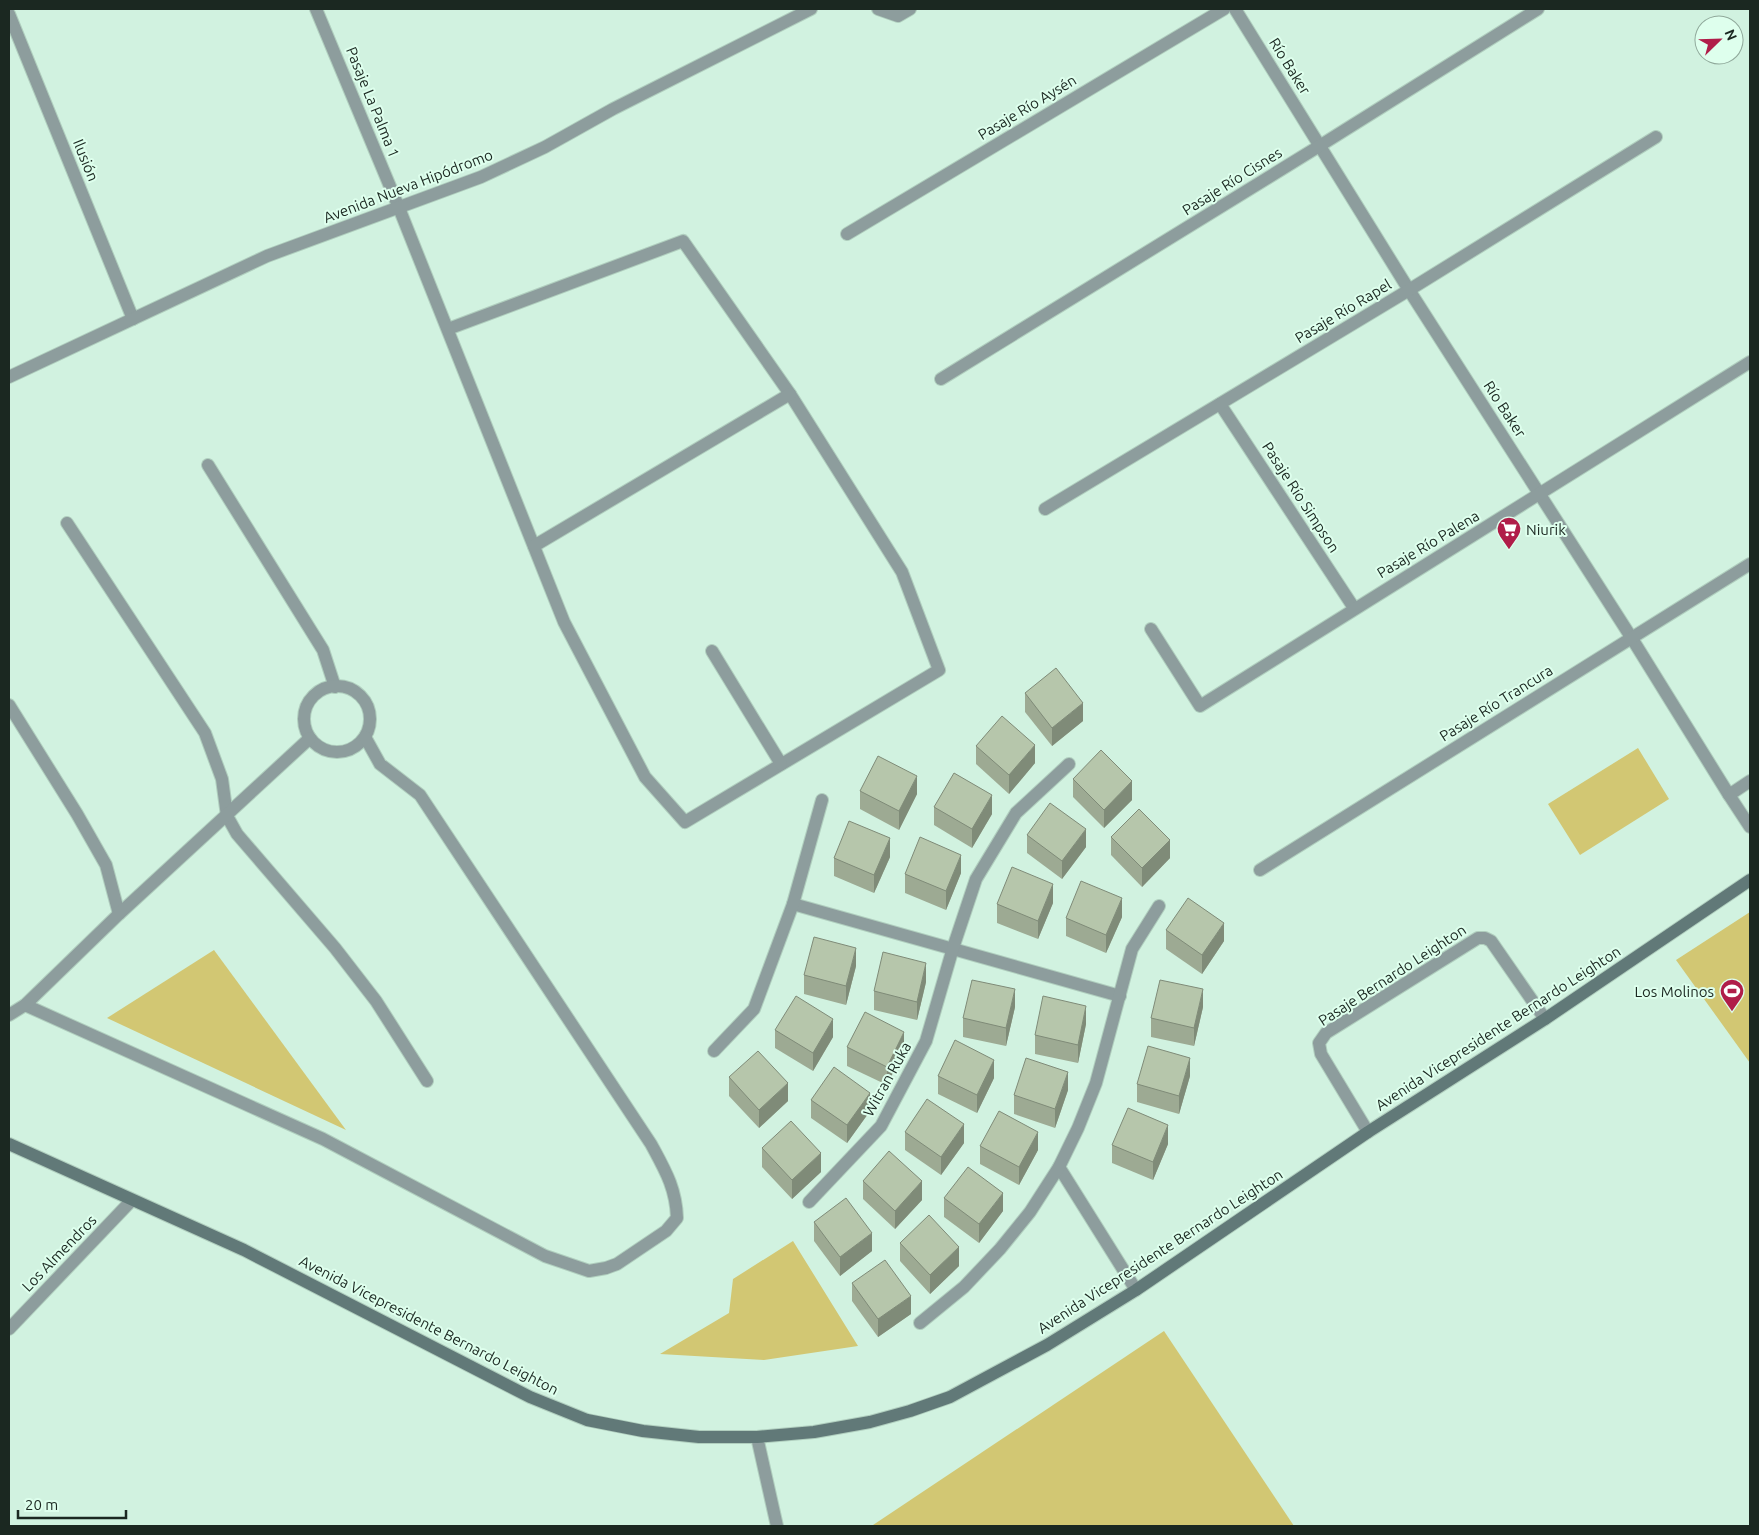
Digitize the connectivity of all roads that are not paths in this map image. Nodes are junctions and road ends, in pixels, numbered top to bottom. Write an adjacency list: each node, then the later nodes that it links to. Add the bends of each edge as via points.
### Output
1 (316, 9): 11 (street, Pasaje La Palma 1)
2 (812, 9): 11 (street, Avenida Nueva Hipódromo, via 613,109 545,147 481,177)
3 (878, 9): 4 (street, via 898,16)
4 (910, 9)
5 (1224, 9): 12 (street, Pasaje Río Aysén)
6 (1235, 9): 10 (street, Río Baker)
7 (1538, 9): 10 (street, Pasaje Río Cisnes)
8 (9, 14): 14 (street, Ilusión)
9 (1656, 137): 13 (street, Pasaje Río Rapel)
10 (1321, 145): 13 (street, Río Baker); 18 (street, Pasaje Río Cisnes)
11 (399, 208): 14 (street, Avenida Nueva Hipódromo, via 267,256); 15 (street, Pasaje La Palma 1)
12 (847, 234)
13 (1409, 290): 20 (street, Pasaje Río Rapel); 22 (street, Río Baker)
14 (134, 319): 17 (street, Avenida Nueva Hipódromo)
15 (448, 329): 19 (street, via 683,242); 25 (street, Pasaje La Palma 1)
16 (1750, 362): 22 (street, Pasaje Río Palena)
17 (9, 377)
18 (942, 379)
19 (790, 394): 25 (street); 35 (street, via 902,572 939,670)
20 (1220, 404): 23 (street, Pasaje Río Rapel); 27 (street, Pasaje Río Simpson)
21 (208, 465): 31 (street, via 323,650)
22 (1540, 494): 27 (street, Pasaje Río Palena); 29 (street, Río Baker)
23 (1045, 509)
24 (67, 523): 40 (street, via 205,733 222,779)
25 (534, 546): 35 (street, Pasaje La Palma 1, via 564,622 645,777 685,822)
26 (1750, 564): 29 (street, Pasaje Río Trancura)
27 (1354, 608): 28 (street, Pasaje Río Palena, via 1200,706)
28 (1151, 629)
29 (1632, 638): 38 (street, Río Baker); 42 (street, Pasaje Río Trancura)
30 (712, 651): 35 (street)
31 (335, 687): 33 (street, via 345,687 354,692 368,707 370,718); 34 (street, via 316,693 310,701 304,719)
32 (9, 705): 46 (street, via 106,865)
33 (365, 737): 34 (street, via 353,748 337,752 317,746); 49 (street, via 380,764 420,795 651,1144 677,1200 677,1218 666,1231 617,1264 589,1271 573,1266 545,1256 323,1139)
34 (310, 738): 40 (street)
35 (781, 764)
36 (1069, 764): 47 (street, Witran Ruka, via 1016,812 976,879)
37 (1750, 782): 38 (street)
38 (1729, 795): 41 (street, Río Baker)
39 (822, 800): 44 (street)
40 (226, 816): 46 (street); 53 (street, via 237,834 376,1001)
41 (1750, 826)
42 (1260, 870)
43 (1750, 880): 51 (main road, Avenida Vicepresidente Bernardo Leighton)
44 (793, 904): 47 (street); 52 (street, via 754,1009)
45 (1159, 906): 48 (street, via 1132,949)
46 (119, 914): 49 (street)
47 (953, 948): 48 (street); 58 (street, Witran Ruka, via 926,1041 881,1126)
48 (1120, 996): 56 (street, via 1096,1083)
49 (25, 1005): 50 (street)
50 (9, 1014)
51 (1545, 1019): 54 (main road, Avenida Vicepresidente Bernardo Leighton); 54 (street, Pasaje Bernardo Leighton, via 1491,941 1478,938 1326,1034 1318,1043 1321,1054)
52 (714, 1050)
53 (427, 1081)
54 (1368, 1132): 59 (main road, Avenida Vicepresidente Bernardo Leighton)
55 (9, 1144): 57 (main road, Avenida Vicepresidente Bernardo Leighton)
56 (1059, 1167): 59 (street); 60 (street, via 1030,1212 1000,1249 964,1287)
57 (132, 1200): 61 (street, Los Almendros); 62 (main road, Avenida Vicepresidente Bernardo Leighton, via 244,1250 530,1397 586,1420 642,1431 700,1437)
58 (809, 1202)
59 (1136, 1290): 62 (main road, Avenida Vicepresidente Bernardo Leighton, via 1048,1345 950,1398 870,1422 814,1432)
60 (920, 1323)
61 (9, 1329)
62 (757, 1437): 63 (street)
63 (777, 1526)

